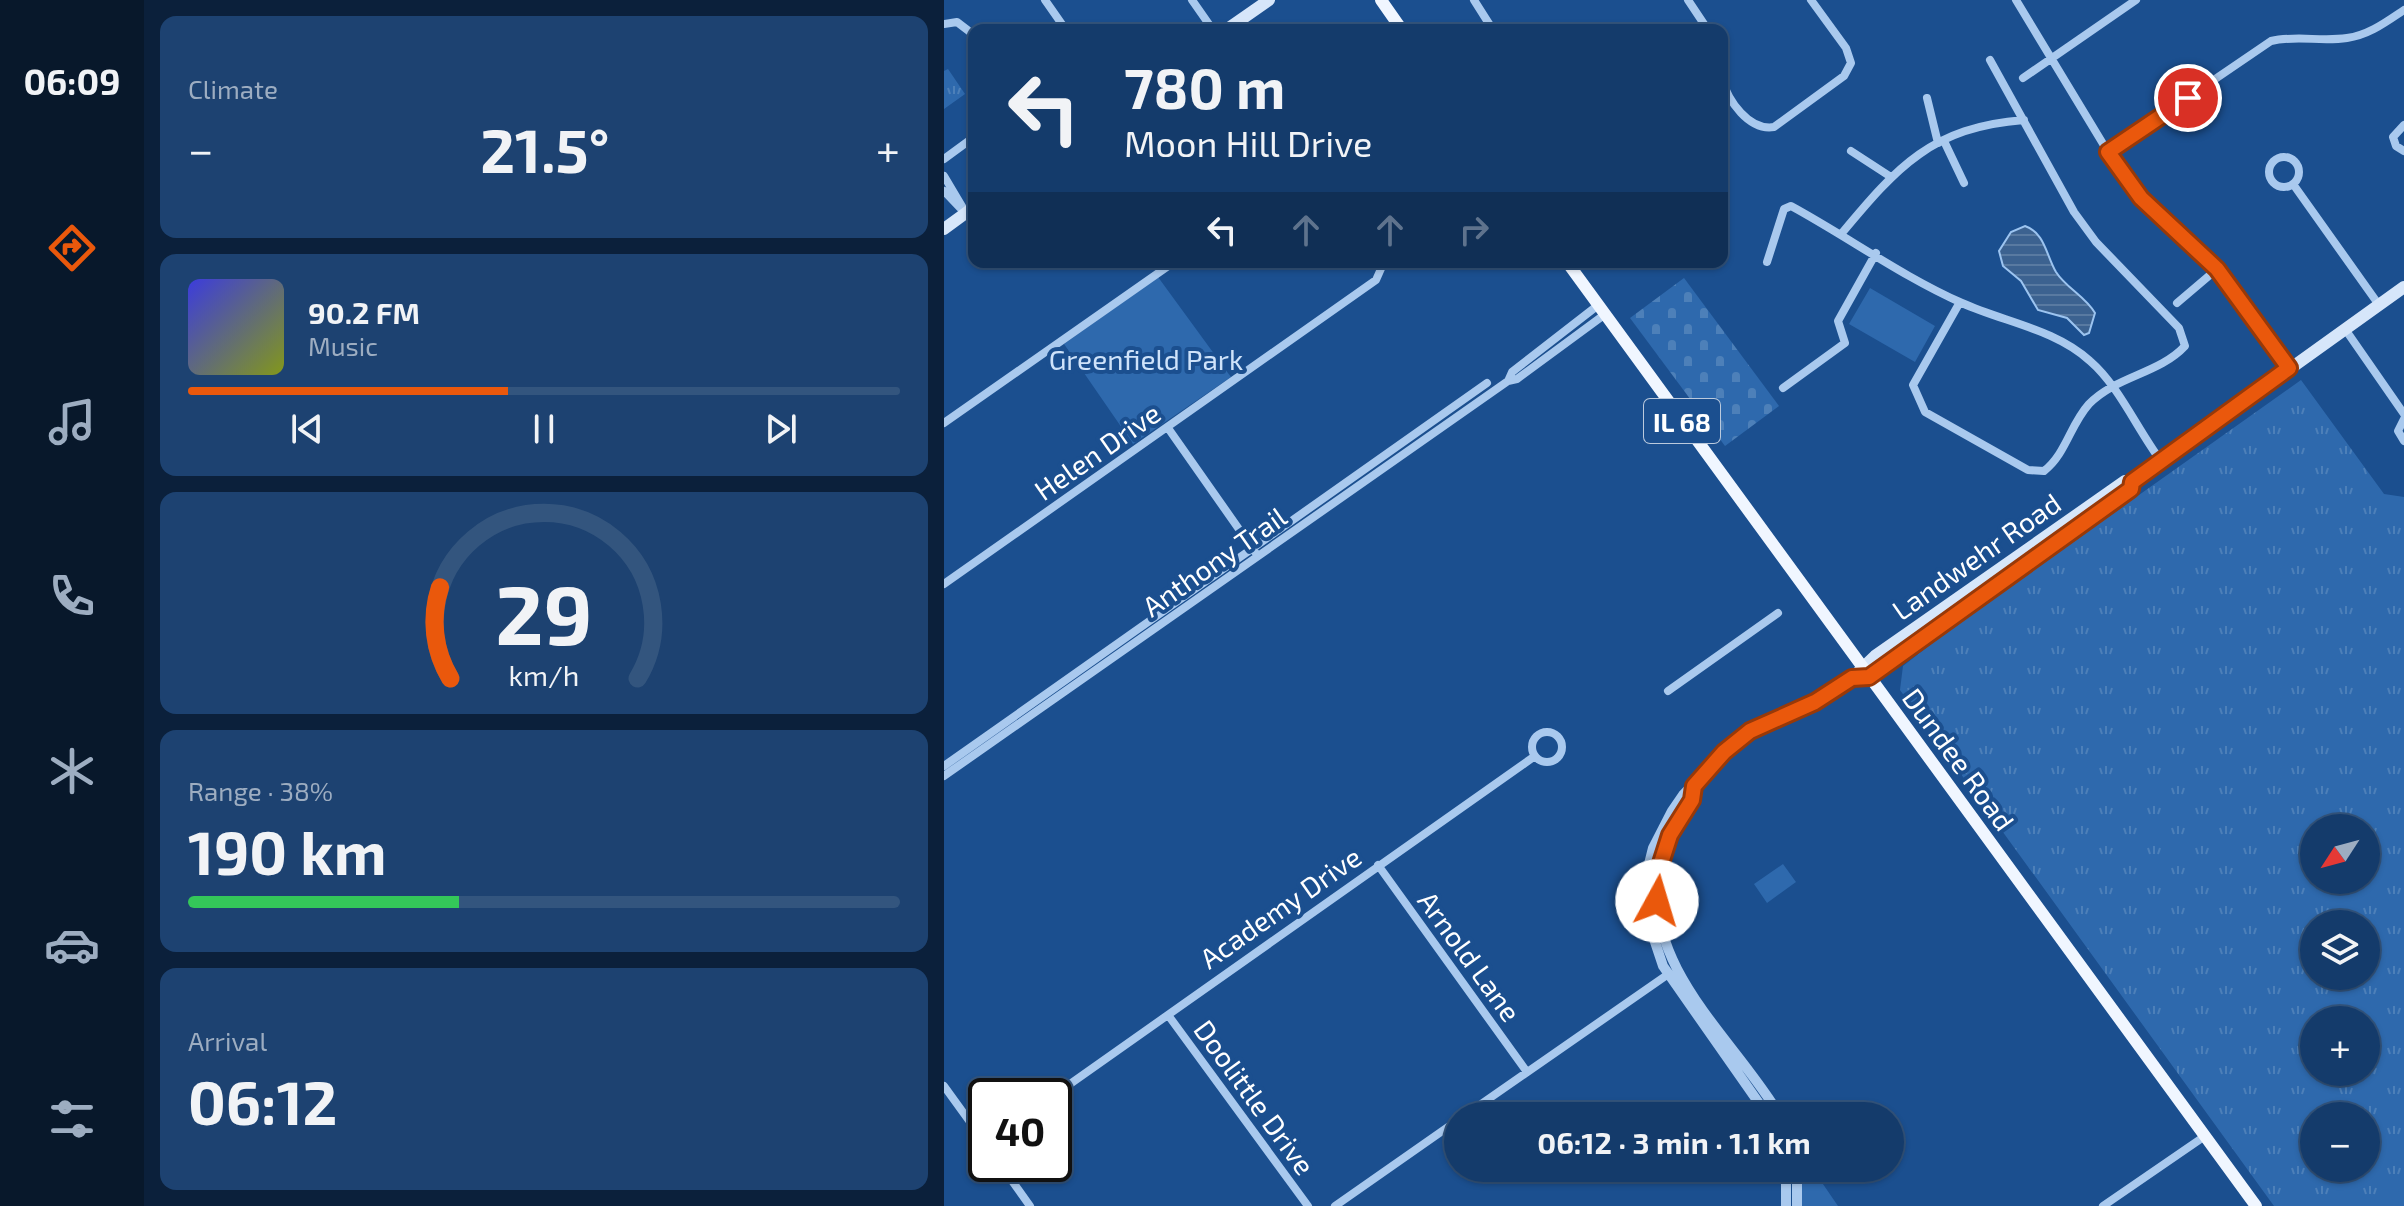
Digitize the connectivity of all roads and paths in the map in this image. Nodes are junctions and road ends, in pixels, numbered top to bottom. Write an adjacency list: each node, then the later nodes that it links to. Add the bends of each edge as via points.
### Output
1 (1045, 0): 12 (street)
2 (1192, 0): 13 (street)
3 (1269, 0): 14 (main road)
4 (1381, 0): 15 (main road)
5 (1474, 0): 16 (street)
6 (1688, 0): 17 (street)
7 (1811, 0): 22 (street, via 1846,48 1851,63 1844,76 1774,127 1752,125)
8 (2016, 0): 19 (street)
9 (2136, 0): 19 (street)
10 (2404, 10): 30 (street, via 2372,31 2347,38 2293,36 2271,41)
11 (944, 24): 18 (street, via 957,22)
12 (1062, 24)
13 (1209, 24)
14 (1235, 24)
15 (1398, 24)
16 (1489, 24)
17 (1704, 24)
18 (968, 30)
19 (2051, 59): 21 (street); 30 (street)
20 (1990, 60): 24 (street)
21 (2023, 78)
22 (1728, 88)
23 (1927, 98): 27 (street)
24 (2024, 120): 27 (street, via 1994,122); 56 (street, via 2096,242 2179,328 2185,346 2171,361)
25 (2404, 125): 29 (street, via 2393,137)
26 (968, 141): 31 (street)
27 (1941, 142): 33 (street, via 1911,157); 34 (street)
28 (1851, 151): 33 (street)
29 (2404, 151)
30 (2108, 152): 47 (street, via 2141,198)
31 (944, 159)
32 (944, 176): 37 (street)
33 (1891, 177): 41 (street)
34 (1964, 183)
35 (2293, 184): 51 (street)
36 (944, 191): 38 (street)
37 (968, 207)
38 (968, 209)
39 (968, 211): 40 (main road)
40 (944, 229)
41 (1842, 233): 42 (street); 43 (street, via 1791,206 1784,209)
42 (1876, 253): 49 (street); 57 (street, via 1838,321 1845,343)
43 (1767, 262)
44 (1165, 268): 59 (street)
45 (1381, 268): 61 (street, Helen Drive, via 1376,280)
46 (1571, 268): 52 (main road, Dundee Road / IL 68)
47 (2217, 269): 50 (street); 54 (street)
48 (2404, 287): 51 (main road, Landwehr Road)
49 (1960, 302): 56 (street, via 2061,339); 56 (street, via 1913,385 1916,400 1925,412 2028,470 2044,471 2057,461 2071,428 2091,402)
50 (2177, 303)
51 (2379, 305): 53 (main road, Landwehr Road)
52 (1601, 310): 62 (street, Anthony Trail, via 1517,379); 68 (main road, Dundee Road / IL 68)
53 (2345, 329): 54 (main road, Landwehr Road); 58 (street)
54 (2289, 368): 64 (main road, Landwehr Road)
55 (1487, 383): 60 (street, Anthony Trail)
56 (2114, 387): 64 (street)
57 (1783, 388)
58 (2404, 417): 63 (street, via 2398,431)
59 (944, 423)
60 (1431, 423): 62 (street); 65 (street, Anthony Trail)
61 (1168, 428): 65 (street); 66 (street, Helen Drive)
62 (1438, 433): 65 (street, Anthony Trail)
63 (2404, 441)
64 (2161, 461): 68 (main road, Landwehr Road, via 2132,482 2131,489)
65 (1255, 552): 72 (street, Anthony Trail); 73 (street, Anthony Trail)
66 (944, 584)
67 (1778, 613): 70 (street)
68 (1865, 672): 69 (main road); 86 (main road, Dundee Road / IL 68)
69 (1852, 678): 74 (street, via 1815,702 1750,731)
70 (1668, 691)
71 (1535, 756): 75 (street, Academy Drive)
72 (944, 766)
73 (944, 776)
74 (1694, 786): 76 (street, via 1666,820 1647,872 1650,927); 83 (street, via 1661,863 1657,901 1664,941 1677,969)
75 (1378, 865): 77 (street, Academy Drive); 78 (street, Arnold Lane)
76 (1667, 975): 78 (street); 82 (street)
77 (1168, 1015): 79 (street, Academy Drive); 91 (street, Doolittle Drive)
78 (1527, 1072): 81 (street)
79 (1072, 1083)
80 (944, 1086): 84 (street)
81 (1484, 1102)
82 (1758, 1102)
83 (1770, 1102)
84 (968, 1119)
85 (1444, 1130): 92 (street)
86 (2205, 1136): 95 (street); 96 (main road, Dundee Road / IL 68)
87 (1013, 1182): 90 (street)
88 (1786, 1182): 93 (street)
89 (1797, 1182): 94 (street)
90 (1030, 1206)
91 (1308, 1206)
92 (1335, 1206)
93 (1786, 1206)
94 (1797, 1206)
95 (2103, 1206)
96 (2256, 1206)

